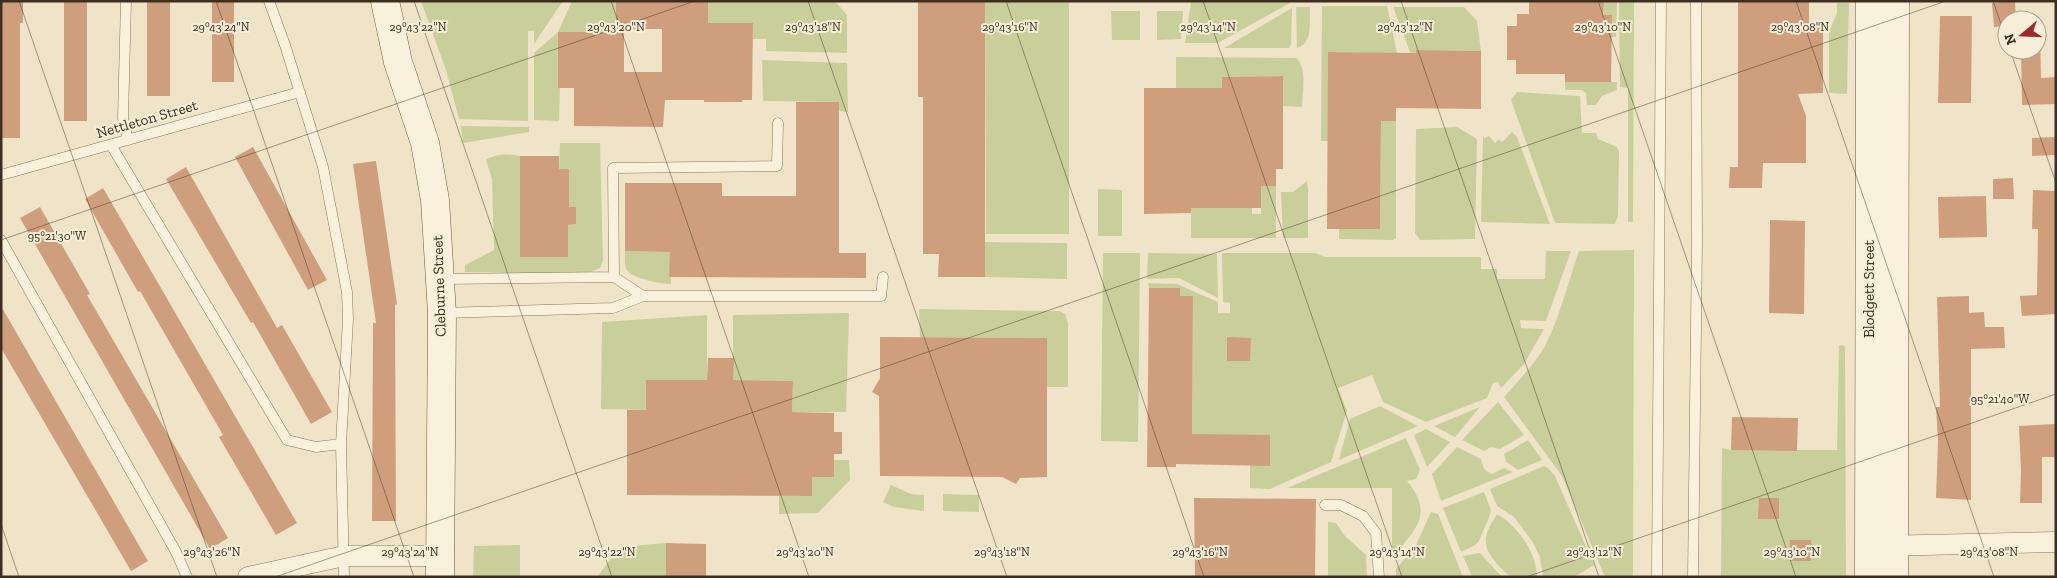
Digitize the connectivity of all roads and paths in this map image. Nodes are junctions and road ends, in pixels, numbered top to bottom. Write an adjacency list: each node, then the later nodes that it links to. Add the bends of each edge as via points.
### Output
1 (126, 1): 10 (lane, via 123,118)
2 (269, 1): 8 (lane)
3 (385, 1): 17 (main road, Cleburne Street, via 398,62 425,142 436,200)
4 (1661, 1): 30 (lane)
5 (1696, 1): 31 (lane)
6 (1870, 1): 13 (main road, Blodgett Street)
7 (1895, 1): 13 (main road, Blodgett Street)
8 (300, 92): 10 (lane, Nettleton Street); 20 (lane, via 323,167 347,292)
9 (778, 124): 16 (lane, via 777,166 613,168)
10 (128, 140): 11 (lane, Nettleton Street)
11 (112, 145): 12 (lane, Nettleton Street); 20 (lane, via 287,440 316,447)
12 (1, 175)
13 (1882, 191): 23 (main road, Blodgett Street)
14 (1, 240): 26 (lane)
15 (883, 277): 18 (lane, via 880,296)
16 (614, 278): 17 (lane); 18 (lane)
17 (440, 279): 19 (main road, Cleburne Street)
18 (643, 296): 19 (lane, via 613,308)
19 (442, 313): 25 (main road, Cleburne Street)
20 (341, 444): 24 (lane)
21 (1325, 505): 29 (lane, via 1341,505 1363,516 1376,533)
22 (2056, 542): 23 (street)
23 (1882, 546): 32 (main road, Blodgett Street); 33 (main road, Blodgett Street)
24 (344, 556): 25 (street); 27 (street); 28 (lane)
25 (440, 566)
26 (187, 577)
27 (248, 577)
28 (344, 577)
29 (1379, 577)
30 (1657, 577)
31 (1693, 577)
32 (1868, 577)
33 (1894, 577)

